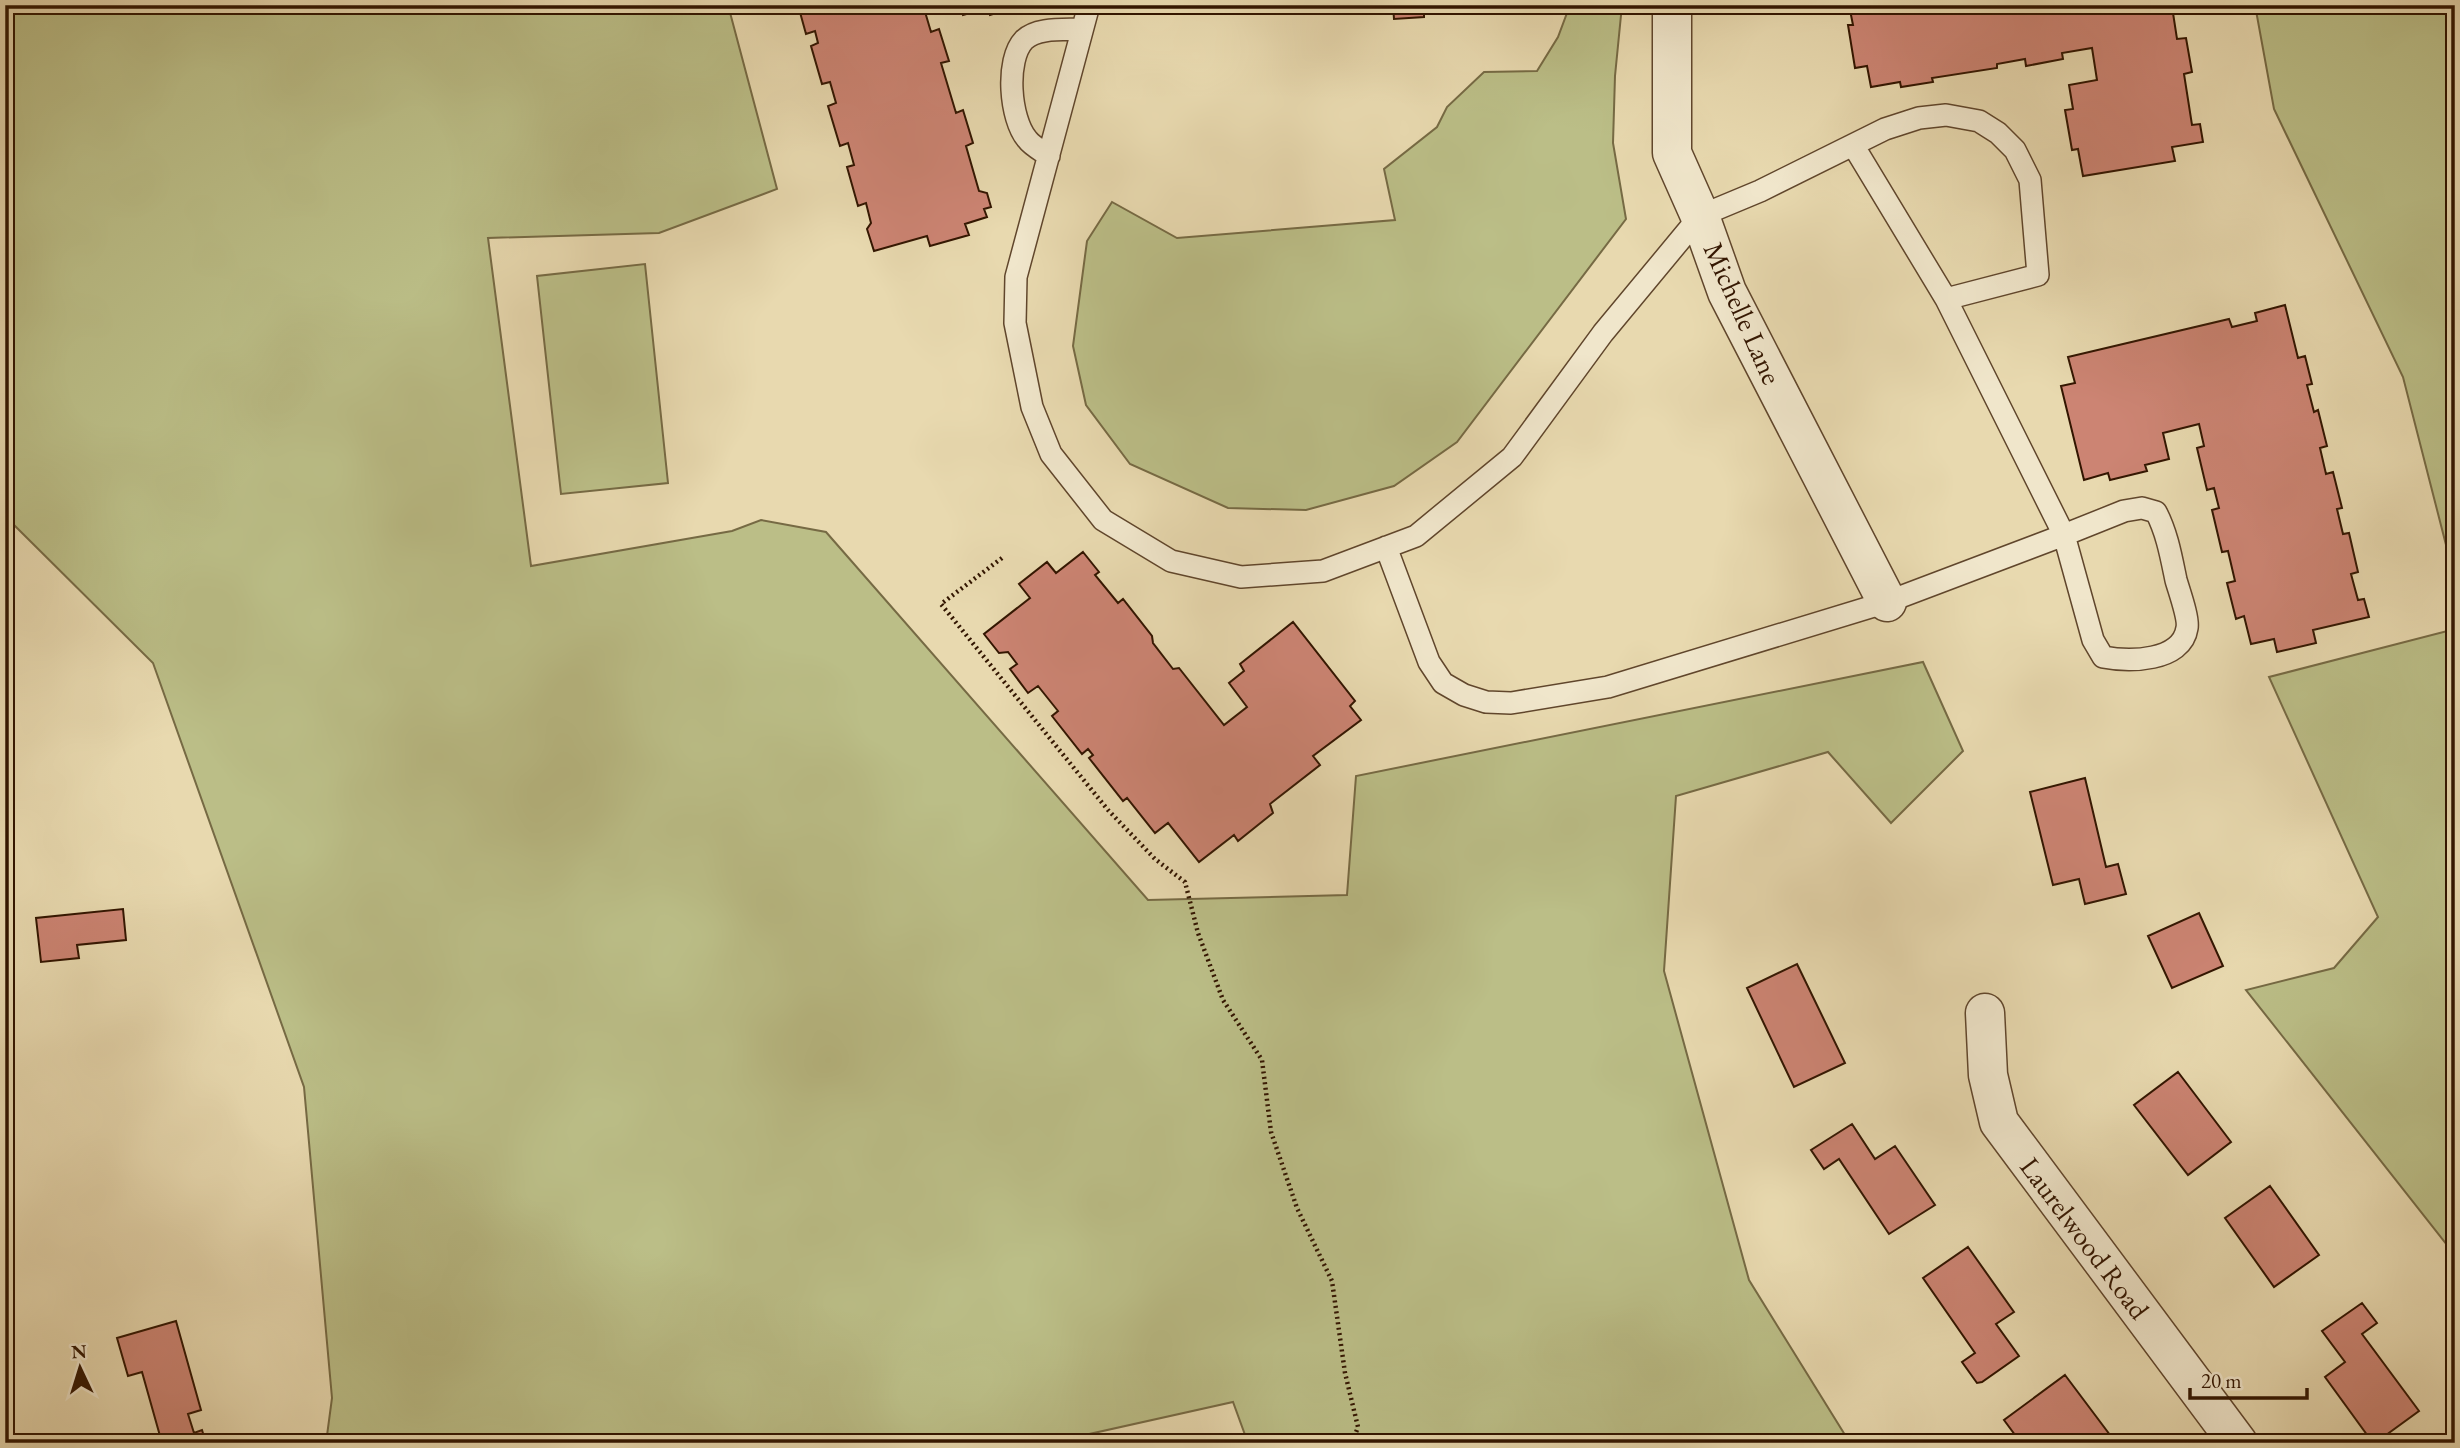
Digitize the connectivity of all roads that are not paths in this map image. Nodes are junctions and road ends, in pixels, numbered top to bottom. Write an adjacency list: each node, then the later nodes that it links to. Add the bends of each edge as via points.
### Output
1 (1089, 5): 3 (lane)
2 (1672, 5): 6 (street, Michelle Lane, via 1672,153)
3 (1082, 29): 5 (lane); 5 (lane, via 1045,31 1025,39 1017,52 1013,105 1027,140)
4 (1853, 145): 6 (lane); 7 (lane); 7 (lane, via 1908,121 1946,115 1979,121 2015,150 2030,180 2038,275)
5 (1049, 156): 9 (lane, via 1016,277 1015,323 1032,407 1051,454 1103,520 1171,561 1241,577 1323,571)
6 (1700, 216): 9 (lane, via 1603,333 1512,457 1416,536); 10 (street, Michelle Lane, via 1727,292)
7 (1946, 299): 8 (lane)
8 (2064, 535): 8 (lane, via 2093,640 2103,657 2124,661 2156,657 2178,647 2188,627 2156,512 2141,508 2124,511); 10 (lane)
9 (1386, 547): 10 (lane, via 1429,662 1443,683 1486,702 1608,687)
10 (1887, 602)
11 (1985, 1013): 12 (street, Laurelwood Road, via 1988,1075 1999,1122)
12 (2238, 1443)

